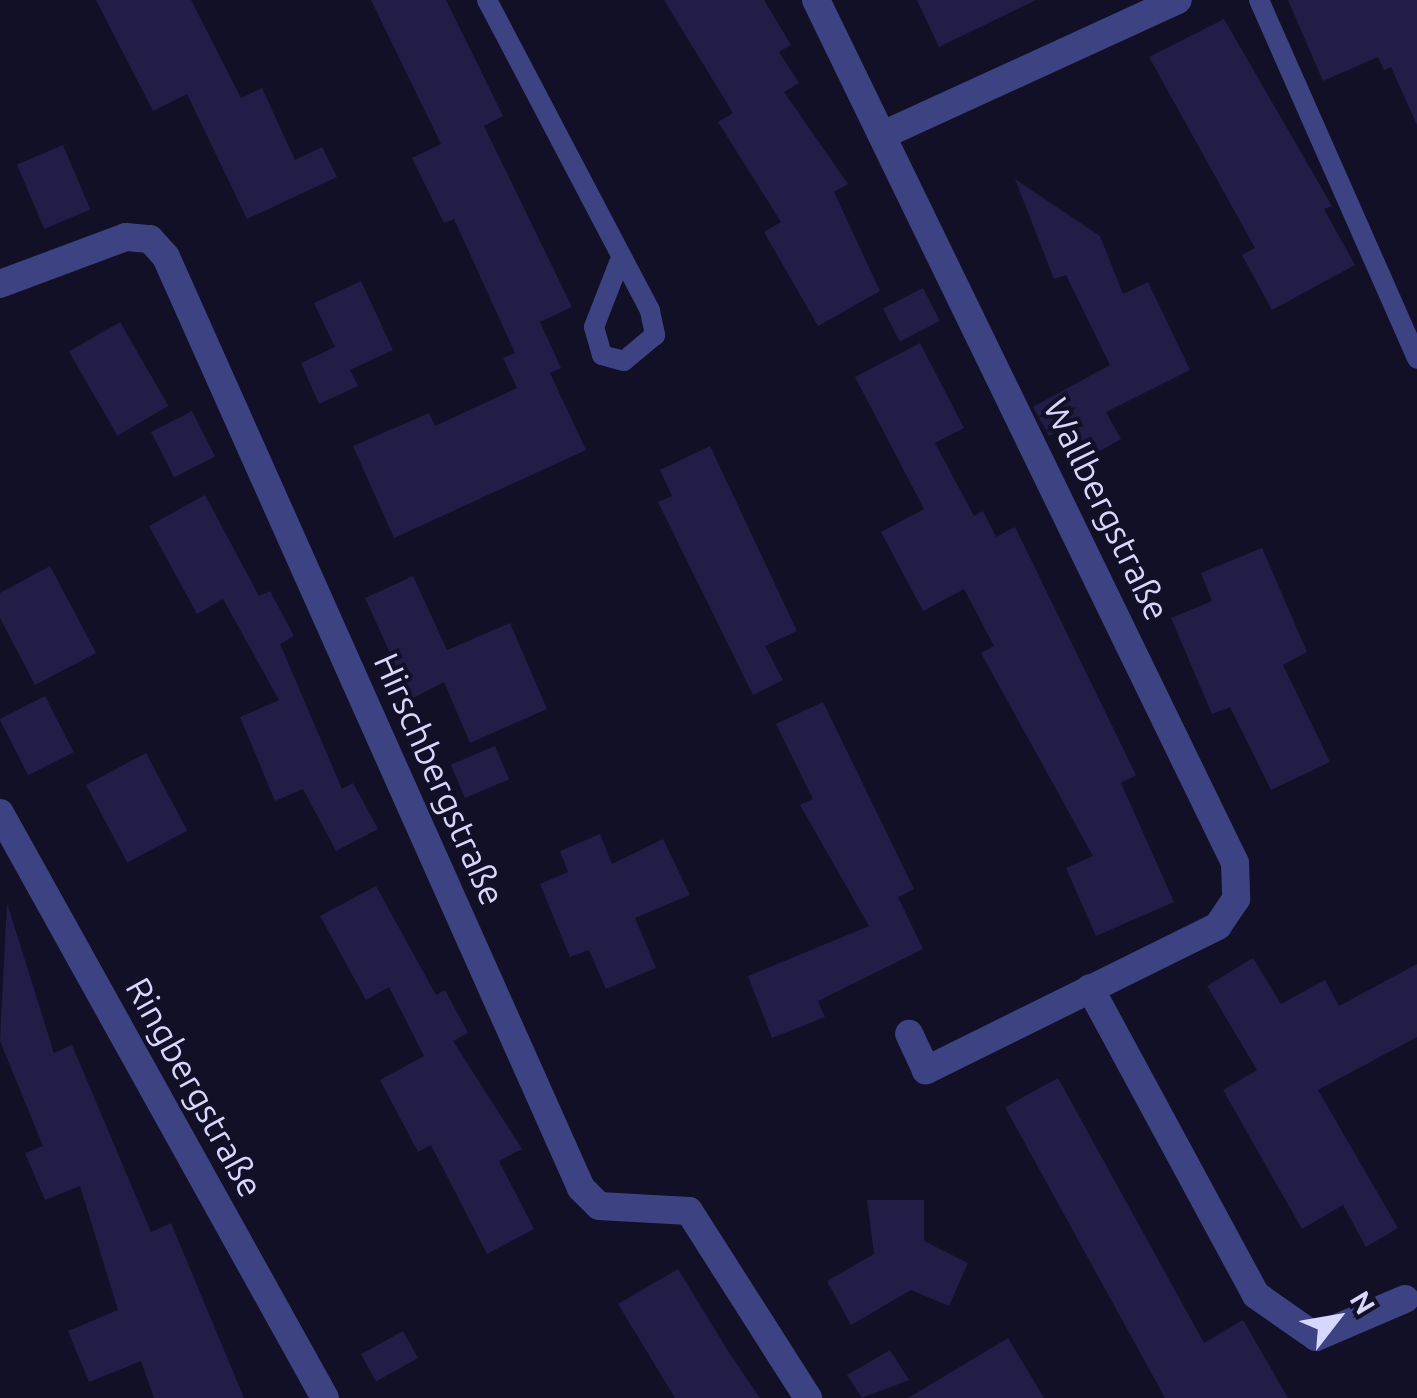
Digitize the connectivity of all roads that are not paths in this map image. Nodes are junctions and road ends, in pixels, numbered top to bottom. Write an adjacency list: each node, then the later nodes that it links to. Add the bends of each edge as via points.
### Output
1 (487, 0): 6 (lane)
2 (816, 0): 5 (street, Wallbergstraße)
3 (1178, 0): 5 (street)
4 (1259, 0): 8 (lane)
5 (885, 134): 10 (street, Wallbergstraße, via 1235,863 1236,899 1218,926)
6 (619, 263)
7 (0, 284): 14 (street, Hirschbergstraße, via 126,237 150,240 166,257 581,1188 599,1206 689,1211)
8 (1417, 360)
9 (0, 813): 13 (street, Ringbergstraße)
10 (1090, 988): 11 (street, Wallbergstraße, via 926,1070); 12 (street, via 1256,1295 1316,1337)
11 (910, 1034)
12 (1406, 1299)
13 (324, 1398)
14 (808, 1398)

